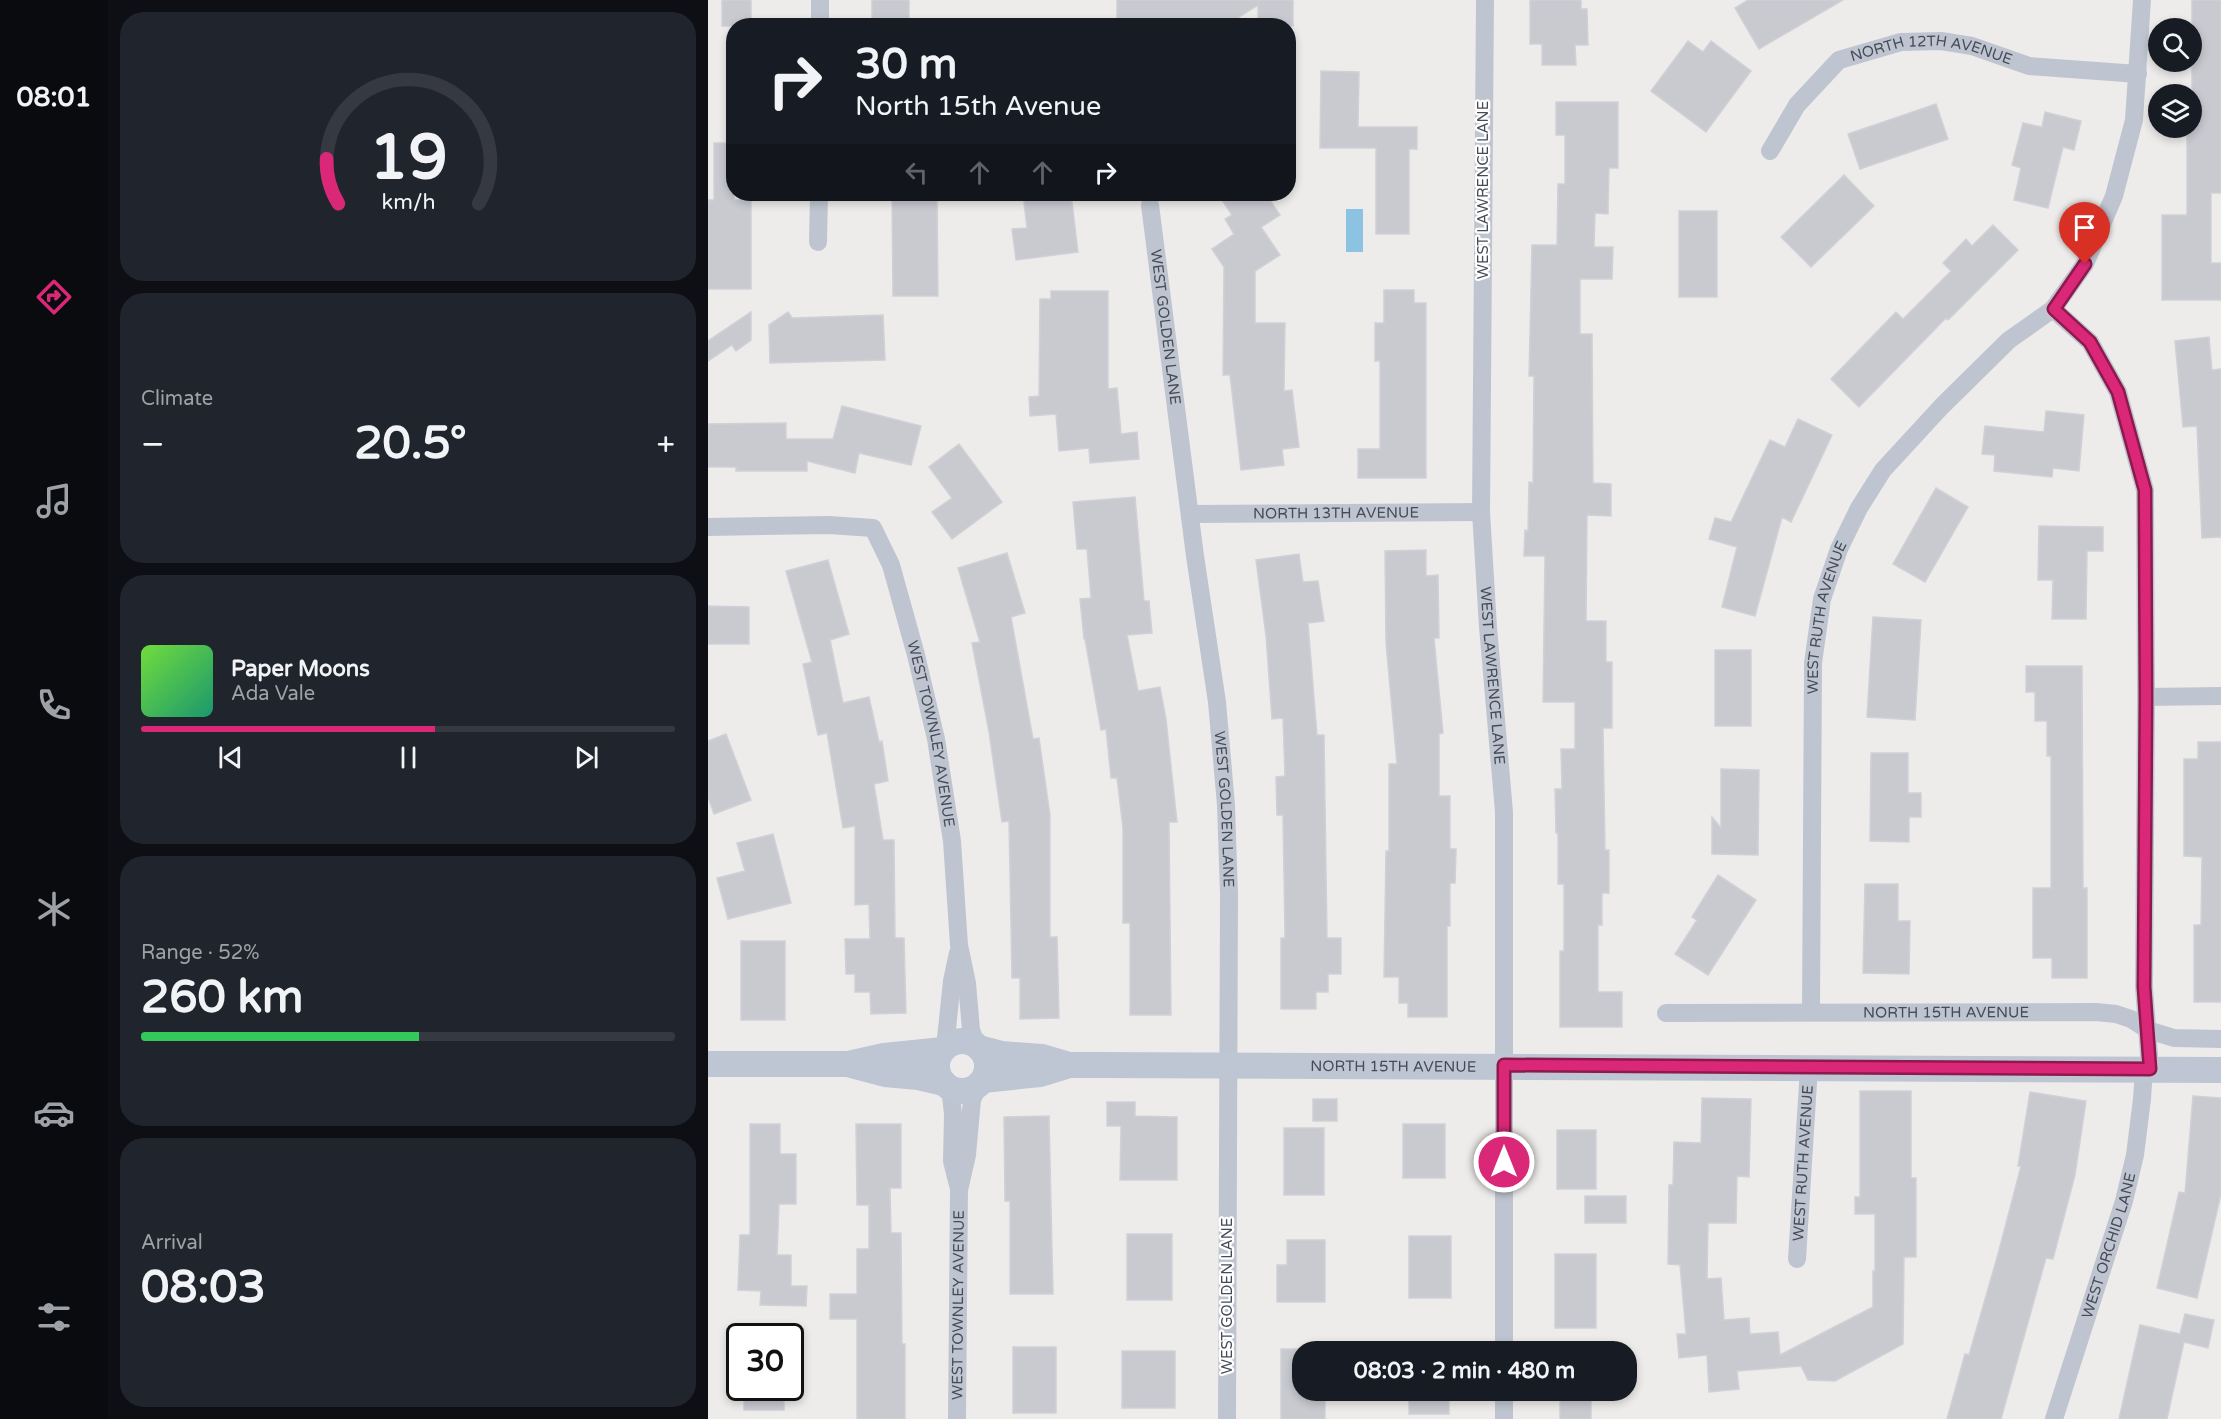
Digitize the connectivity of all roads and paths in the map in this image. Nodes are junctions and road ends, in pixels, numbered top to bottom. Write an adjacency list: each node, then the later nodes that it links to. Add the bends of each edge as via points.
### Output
1 (820, 0): 4 (street)
2 (1485, 0): 11 (street, WEST LAWRENCE LANE)
3 (2142, 0): 5 (street)
4 (820, 18)
5 (2138, 74): 6 (street, NORTH 12TH AVENUE, via 2029,66 1972,46 1941,41 1901,42 1839,60 1797,105); 10 (street, via 2134,120 2114,196 2085,264)
6 (1770, 150)
7 (819, 201): 9 (street)
8 (1150, 205): 12 (street, WEST GOLDEN LANE)
9 (818, 242)
10 (2054, 309): 15 (street, WEST ORCHID LANE, via 2090,342 2118,392 2145,490); 17 (street, WEST RUTH AVENUE, via 2009,340 1883,470 1839,549 1822,599 1813,663)
11 (1481, 512): 12 (street, NORTH 13TH AVENUE); 27 (street, WEST LAWRENCE LANE, via 1504,812)
12 (1190, 514): 26 (street, WEST GOLDEN LANE, via 1217,702 1226,805)
13 (708, 527): 16 (street, WEST TOWNLEY AVENUE, via 873,528 891,565 936,739 952,841)
14 (2221, 696): 15 (street)
15 (2146, 697): 19 (street, WEST ORCHID LANE, via 2144,987)
16 (959, 945): 21 (street, WEST TOWNLEY AVENUE, via 971,1030); 22 (street, WEST TOWNLEY AVENUE)
17 (1811, 1012): 18 (street, NORTH 15TH AVENUE); 19 (street, NORTH 15TH AVENUE, via 2096,1012 2131,1019)
18 (1666, 1013)
19 (2148, 1030): 20 (street, NORTH 15TH AVENUE, via 2174,1038); 29 (street, WEST ORCHID LANE)
20 (2221, 1039)
21 (978, 1047): 22 (street, NORTH 15TH AVENUE, via 957,1041); 25 (street, NORTH 15TH AVENUE); 31 (street, via 986,1064)
22 (944, 1049): 24 (street, NORTH 15TH AVENUE); 32 (street, via 938,1070)
23 (708, 1064): 24 (street, NORTH 15TH AVENUE)
24 (848, 1064): 32 (street, NORTH 15TH AVENUE)
25 (1069, 1065): 26 (street, NORTH 15TH AVENUE); 31 (street, NORTH 15TH AVENUE, via 1040,1074)
26 (1228, 1065): 27 (street, NORTH 15TH AVENUE); 38 (street, WEST GOLDEN LANE)
27 (1504, 1065): 28 (street, NORTH 15TH AVENUE); 35 (street, WEST LAWRENCE LANE)
28 (1809, 1067): 29 (street, NORTH 15TH AVENUE); 34 (street, WEST RUTH AVENUE)
29 (2147, 1069): 30 (street, NORTH 15TH AVENUE); 40 (street, WEST ORCHID LANE, via 2124,1201)
30 (2221, 1070)
31 (981, 1082): 32 (street, NORTH 15TH AVENUE, via 965,1090); 33 (street, WEST TOWNLEY AVENUE, via 972,1100)
32 (947, 1085): 33 (street, WEST TOWNLEY AVENUE, via 953,1114 952,1161)
33 (959, 1190): 37 (street, WEST TOWNLEY AVENUE)
34 (1797, 1259)
35 (1504, 1341)
36 (1504, 1401): 39 (street)
37 (957, 1419)
38 (1227, 1419)
39 (1504, 1419)
40 (2054, 1419)

